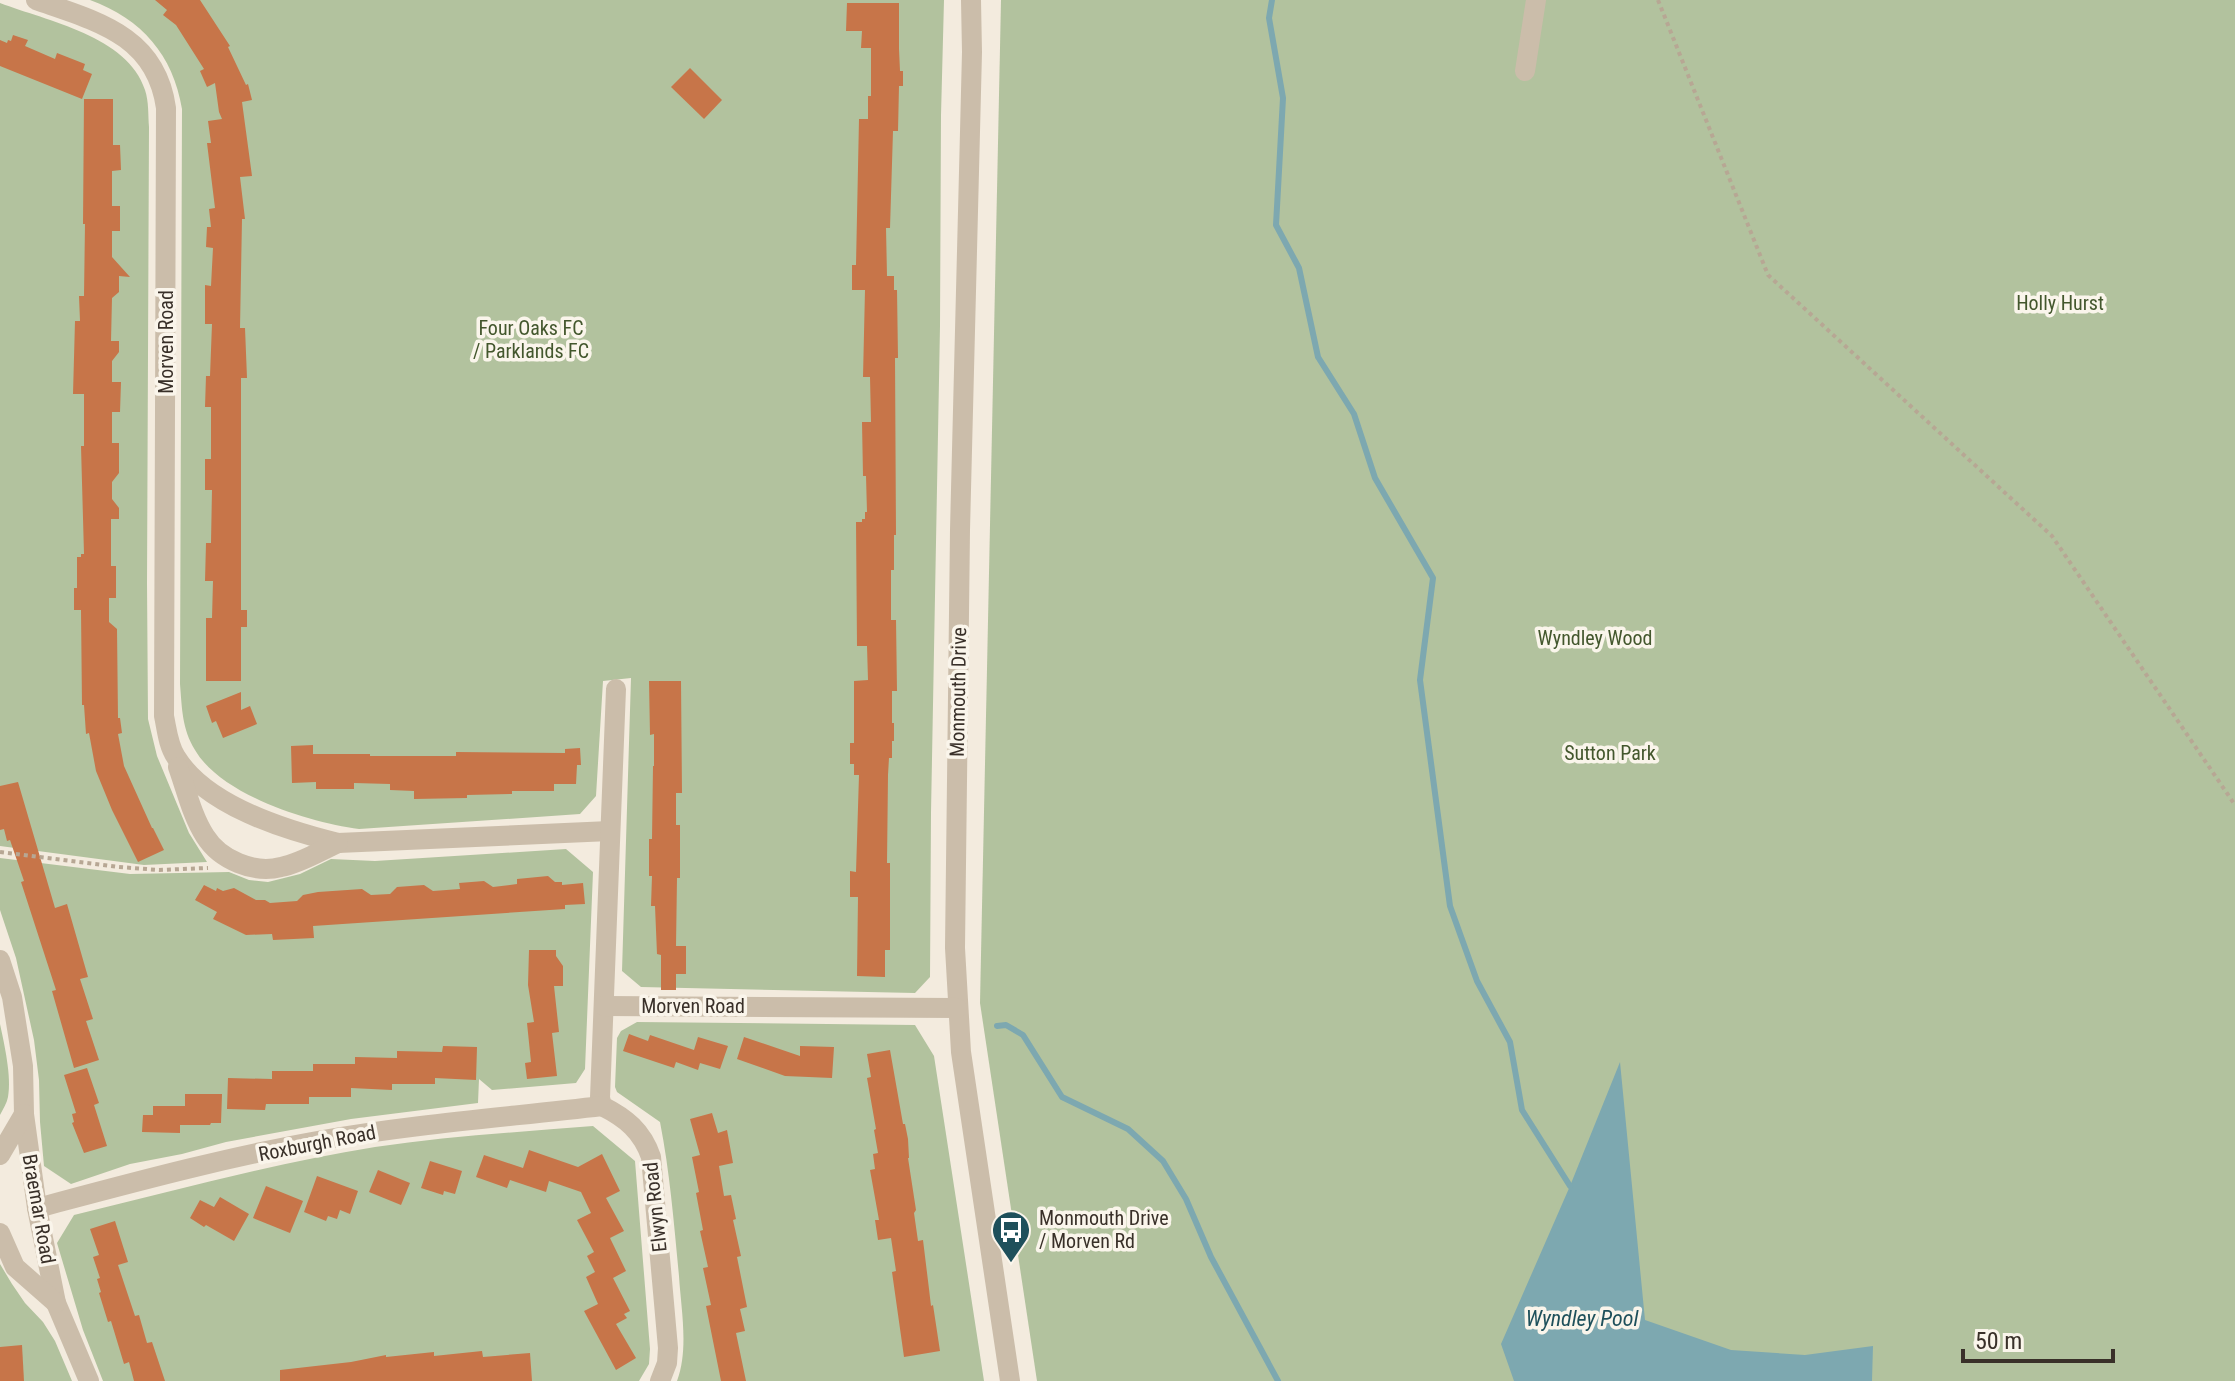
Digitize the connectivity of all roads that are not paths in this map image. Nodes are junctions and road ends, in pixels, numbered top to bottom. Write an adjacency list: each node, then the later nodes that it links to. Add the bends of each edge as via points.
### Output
1 (36, 0): 6 (street, Morven Road, via 119,33 153,67 163,87 164,716)
2 (971, 0): 11 (street, Monmouth Drive, via 956,769)
3 (1536, 0): 4 (street)
4 (1525, 71)
5 (616, 689): 7 (street)
6 (174, 756): 8 (street, Morven Road, via 198,783 264,821); 8 (street, Morven Road, via 204,836 238,863 279,868)
7 (610, 831): 8 (street, Morven Road); 10 (street)
8 (338, 843)
9 (0, 960): 13 (street, Braemar Road, via 23,1066)
10 (604, 1006): 11 (street, Morven Road); 12 (street)
11 (957, 1008): 20 (street, Monmouth Drive)
12 (602, 1106): 15 (street, Roxburgh Road, via 319,1141); 19 (street, Elwyn Road, via 635,1127 651,1157 668,1348)
13 (24, 1114): 14 (street, Braemar Road); 15 (street, Braemar Road)
14 (0, 1155)
15 (37, 1208): 17 (street, Braemar Road)
16 (0, 1233): 17 (street, Braemar Road, via 15,1267)
17 (56, 1303): 18 (street, Braemar Road)
18 (89, 1381)
19 (660, 1381)
20 (1010, 1381)

